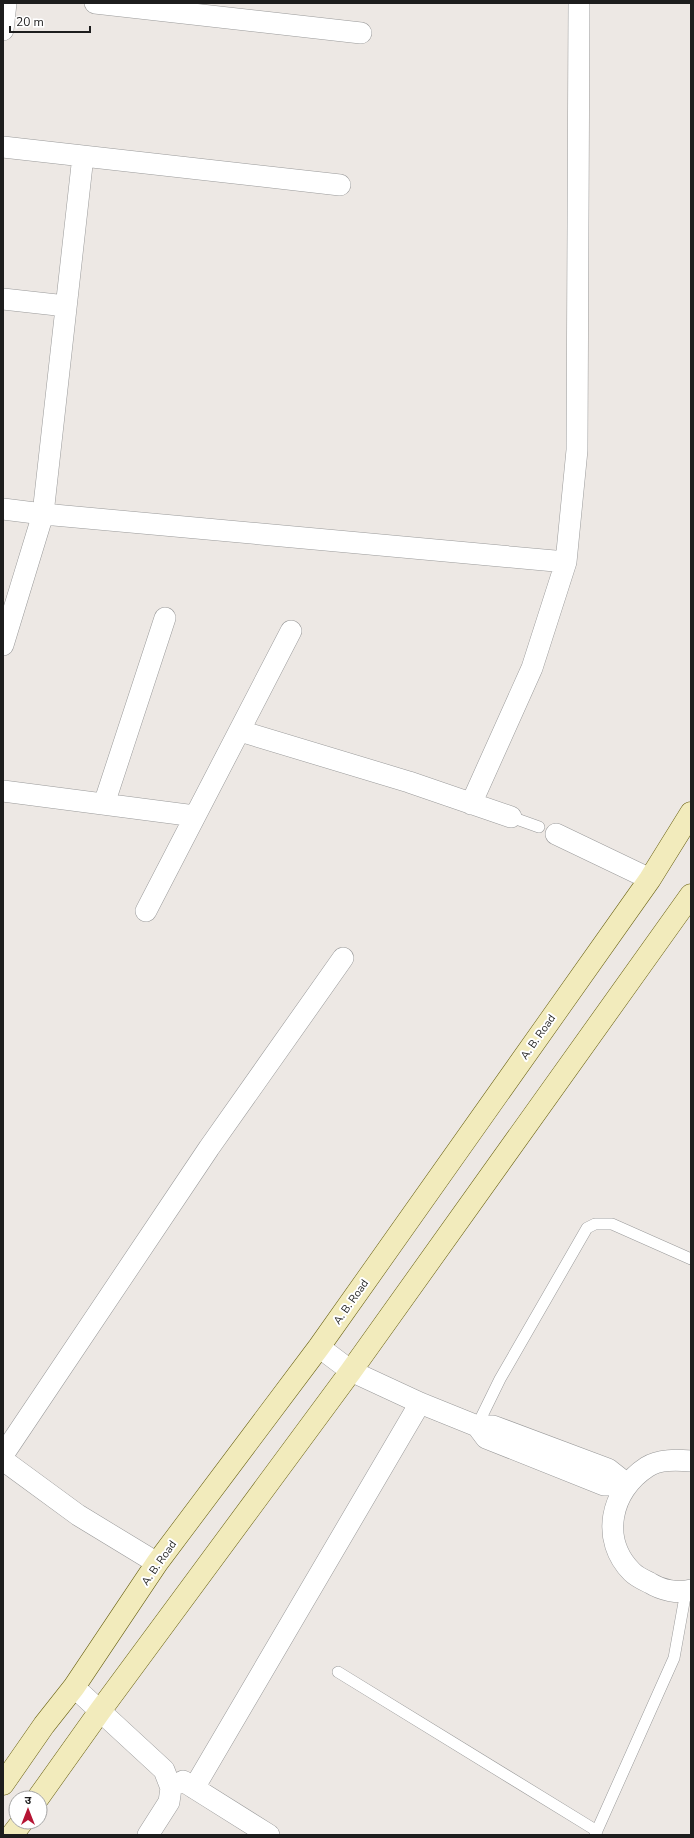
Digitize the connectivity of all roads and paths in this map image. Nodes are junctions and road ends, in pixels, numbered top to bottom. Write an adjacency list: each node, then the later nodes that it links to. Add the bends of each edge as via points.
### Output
1 (6, 3): 5 (street)
2 (95, 3): 4 (street)
3 (579, 3): 14 (street, via 577,450)
4 (159, 7): 6 (street)
5 (3, 30)
6 (361, 33)
7 (3, 146): 8 (street)
8 (83, 156): 9 (street); 11 (street)
9 (340, 185)
10 (3, 299): 11 (street)
11 (66, 306): 13 (street)
12 (3, 508): 13 (street)
13 (43, 514): 14 (street); 17 (street)
14 (566, 562): 21 (street, via 532,668)
15 (165, 618): 20 (street)
16 (291, 631): 18 (street)
17 (3, 646)
18 (240, 731): 21 (street, via 409,782); 23 (street)
19 (3, 791): 20 (street)
20 (104, 804): 23 (street)
21 (471, 804): 24 (street, via 534,825)
22 (691, 813): 24 (main road, A. B. Road)
23 (195, 816): 26 (street)
24 (650, 879): 29 (main road, A. B. Road)
25 (691, 894): 30 (main road)
26 (146, 911)
27 (343, 958): 33 (street, via 209,1148)
28 (691, 1259): 32 (lane, via 612,1224 595,1224 587,1228 500,1378)
29 (319, 1347): 30 (street); 37 (main road, A. B. Road)
30 (351, 1371): 31 (street); 41 (main road)
31 (420, 1403): 32 (street); 44 (street)
32 (477, 1426): 36 (street, via 486,1438 604,1485)
33 (3, 1455)
34 (3, 1460): 37 (street, via 78,1515)
35 (691, 1461): 36 (street, via 672,1459 648,1466)
36 (626, 1484): 38 (street, via 615,1506 612,1528 620,1557 633,1573 660,1589)
37 (158, 1563): 40 (main road, A. B. Road)
38 (688, 1590): 46 (lane, via 674,1658)
39 (338, 1672): 46 (lane)
40 (74, 1687): 41 (street); 43 (main road, A. B. Road)
41 (100, 1711): 42 (street); 45 (main road)
42 (164, 1770): 44 (street); 47 (street, via 171,1788 169,1802)
43 (3, 1784)
44 (194, 1788): 48 (street)
45 (44, 1790)
46 (596, 1833)
47 (148, 1835)
48 (269, 1835)

